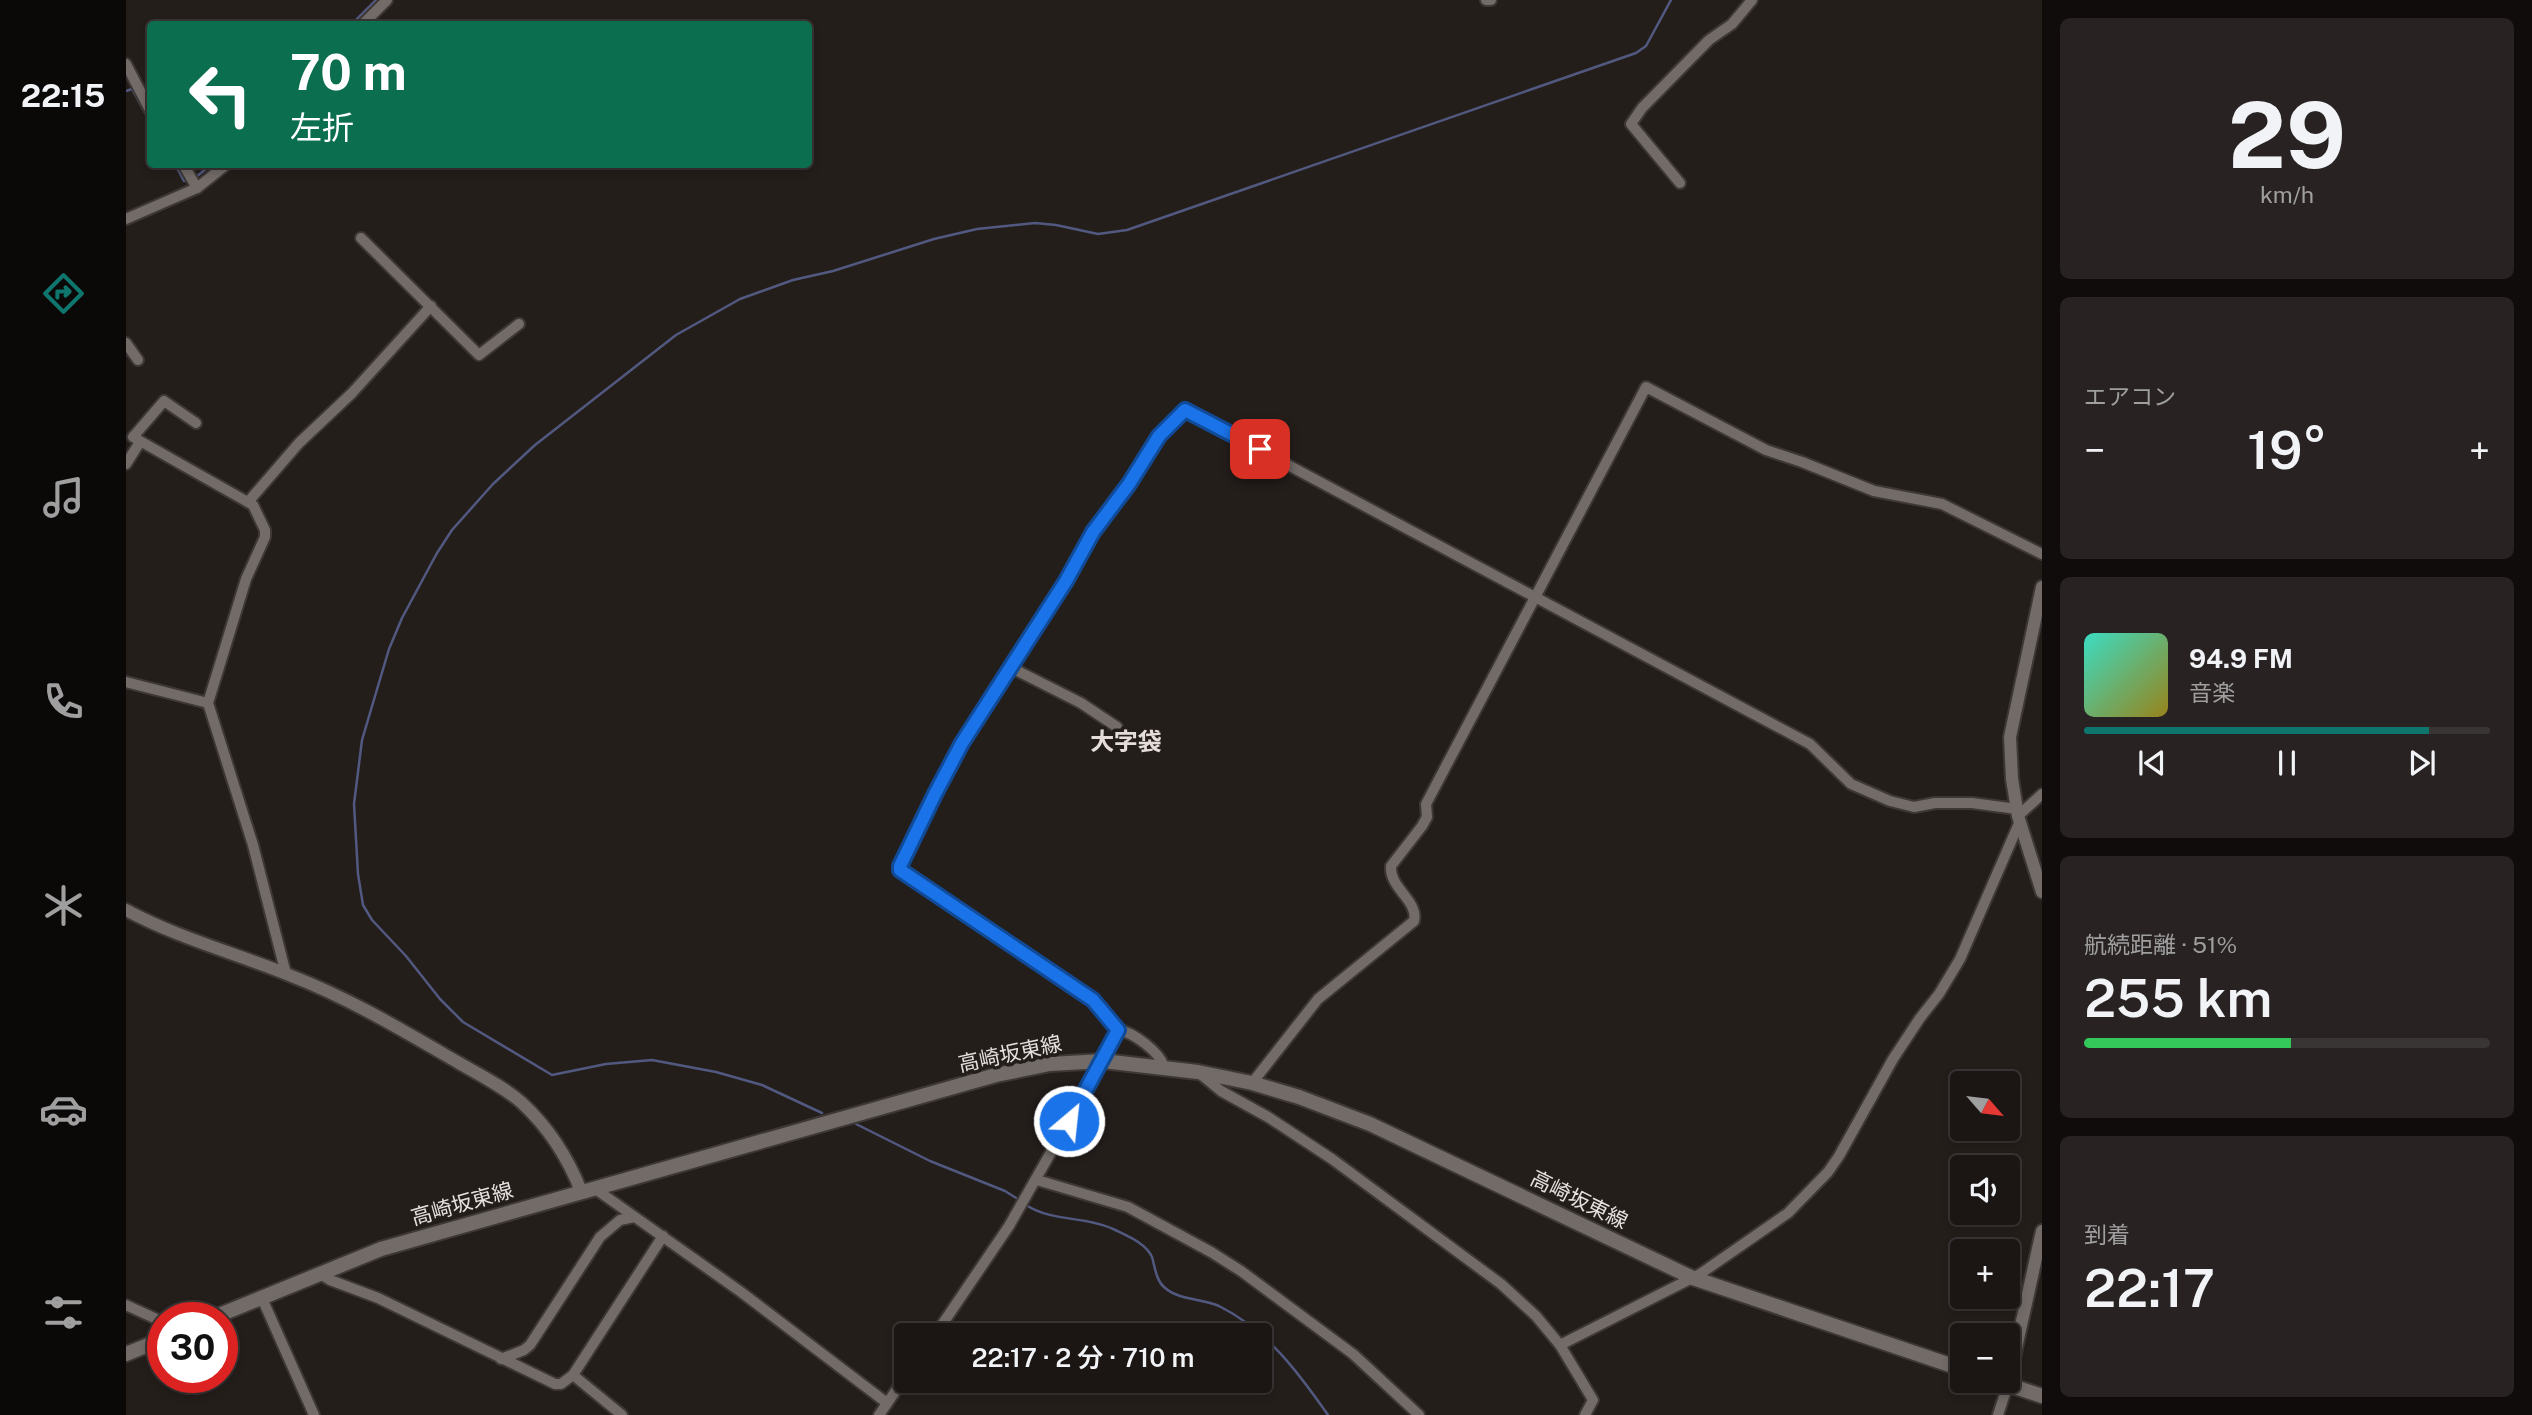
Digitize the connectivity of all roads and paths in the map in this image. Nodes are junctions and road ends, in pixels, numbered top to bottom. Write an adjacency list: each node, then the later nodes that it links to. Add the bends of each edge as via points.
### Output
1 (387, 0): 3 (street)
2 (1752, 0): 8 (street, via 1631,124)
3 (366, 21)
4 (126, 64): 5 (street)
5 (147, 104)
6 (185, 168): 9 (street)
7 (221, 168): 9 (street)
8 (1680, 183)
9 (197, 188): 10 (street)
10 (126, 219)
11 (361, 238): 12 (street)
12 (430, 306): 13 (street, via 479,355); 19 (street)
13 (519, 324)
14 (126, 343): 15 (street)
15 (138, 360)
16 (196, 424): 17 (street, via 164,401 133,437)
17 (140, 442): 18 (street); 19 (street)
18 (126, 464)
19 (248, 502): 25 (street, via 259,513 265,537 246,579)
20 (2042, 554): 22 (street, via 1942,504 1874,491 1766,450 1646,387)
21 (2042, 586): 28 (street, via 2010,737)
22 (1535, 597): 23 (street, via 1185,410 1159,436 1093,532); 28 (street, via 1810,744 1863,790 1914,807 1972,803); 36 (street, via 1426,804 1427,817 1391,866 1390,874 1414,910 1414,921 1318,999)
23 (1010, 667): 26 (street); 32 (street, via 962,743 900,870 1093,1000)
24 (126, 682): 25 (street)
25 (208, 703): 31 (street, via 253,845)
26 (1117, 727)
27 (2042, 794): 28 (street)
28 (2018, 815): 29 (street); 44 (street, via 1960,959 1893,1059 1828,1172 1788,1213)
29 (2042, 891)
30 (126, 910): 31 (street)
31 (286, 974): 38 (street, via 404,1031 521,1102 552,1136)
32 (1118, 1030): 33 (street); 34 (street, via 1162,1058)
33 (1103, 1061): 34 (main road, 高崎坂東線); 37 (street); 38 (main road, 高崎坂東線, via 1024,1068)
34 (1164, 1067): 35 (main road, 高崎坂東線)
35 (1198, 1072): 36 (main road, 高崎坂東線); 52 (street, via 1425,1226 1501,1284)
36 (1252, 1083): 44 (main road, 高崎坂東線, via 1370,1124)
37 (1037, 1180): 49 (street); 65 (street, via 1128,1206 1211,1252 1353,1354)
38 (587, 1190): 39 (street); 43 (main road, 高崎坂東線, via 381,1249)
39 (634, 1217): 41 (street); 54 (street, via 620,1220 600,1237 530,1345)
40 (2042, 1231): 42 (street)
41 (663, 1236): 56 (street); 61 (street)
42 (2039, 1254): 50 (street)
43 (319, 1273): 45 (main road, 高崎坂東線); 54 (street)
44 (1693, 1278): 52 (street); 55 (main road, 高崎坂東線)
45 (261, 1296): 47 (main road, 高崎坂東線); 62 (street)
46 (126, 1305): 48 (street)
47 (238, 1306)
48 (147, 1315)
49 (943, 1323)
50 (2020, 1323)
51 (147, 1345): 53 (main road)
52 (1560, 1345): 66 (street, via 1593,1400)
53 (126, 1354)
54 (501, 1359): 56 (street, via 549,1383 561,1384)
55 (1950, 1365)
56 (573, 1375): 63 (street)
57 (2020, 1388): 60 (main road)
58 (894, 1393): 61 (street)
59 (2001, 1393): 67 (street)
60 (2042, 1396)
61 (887, 1404): 64 (street)
62 (314, 1415)
63 (622, 1415)
64 (878, 1415)
65 (1419, 1415)
66 (1585, 1415)
67 (1998, 1415)

